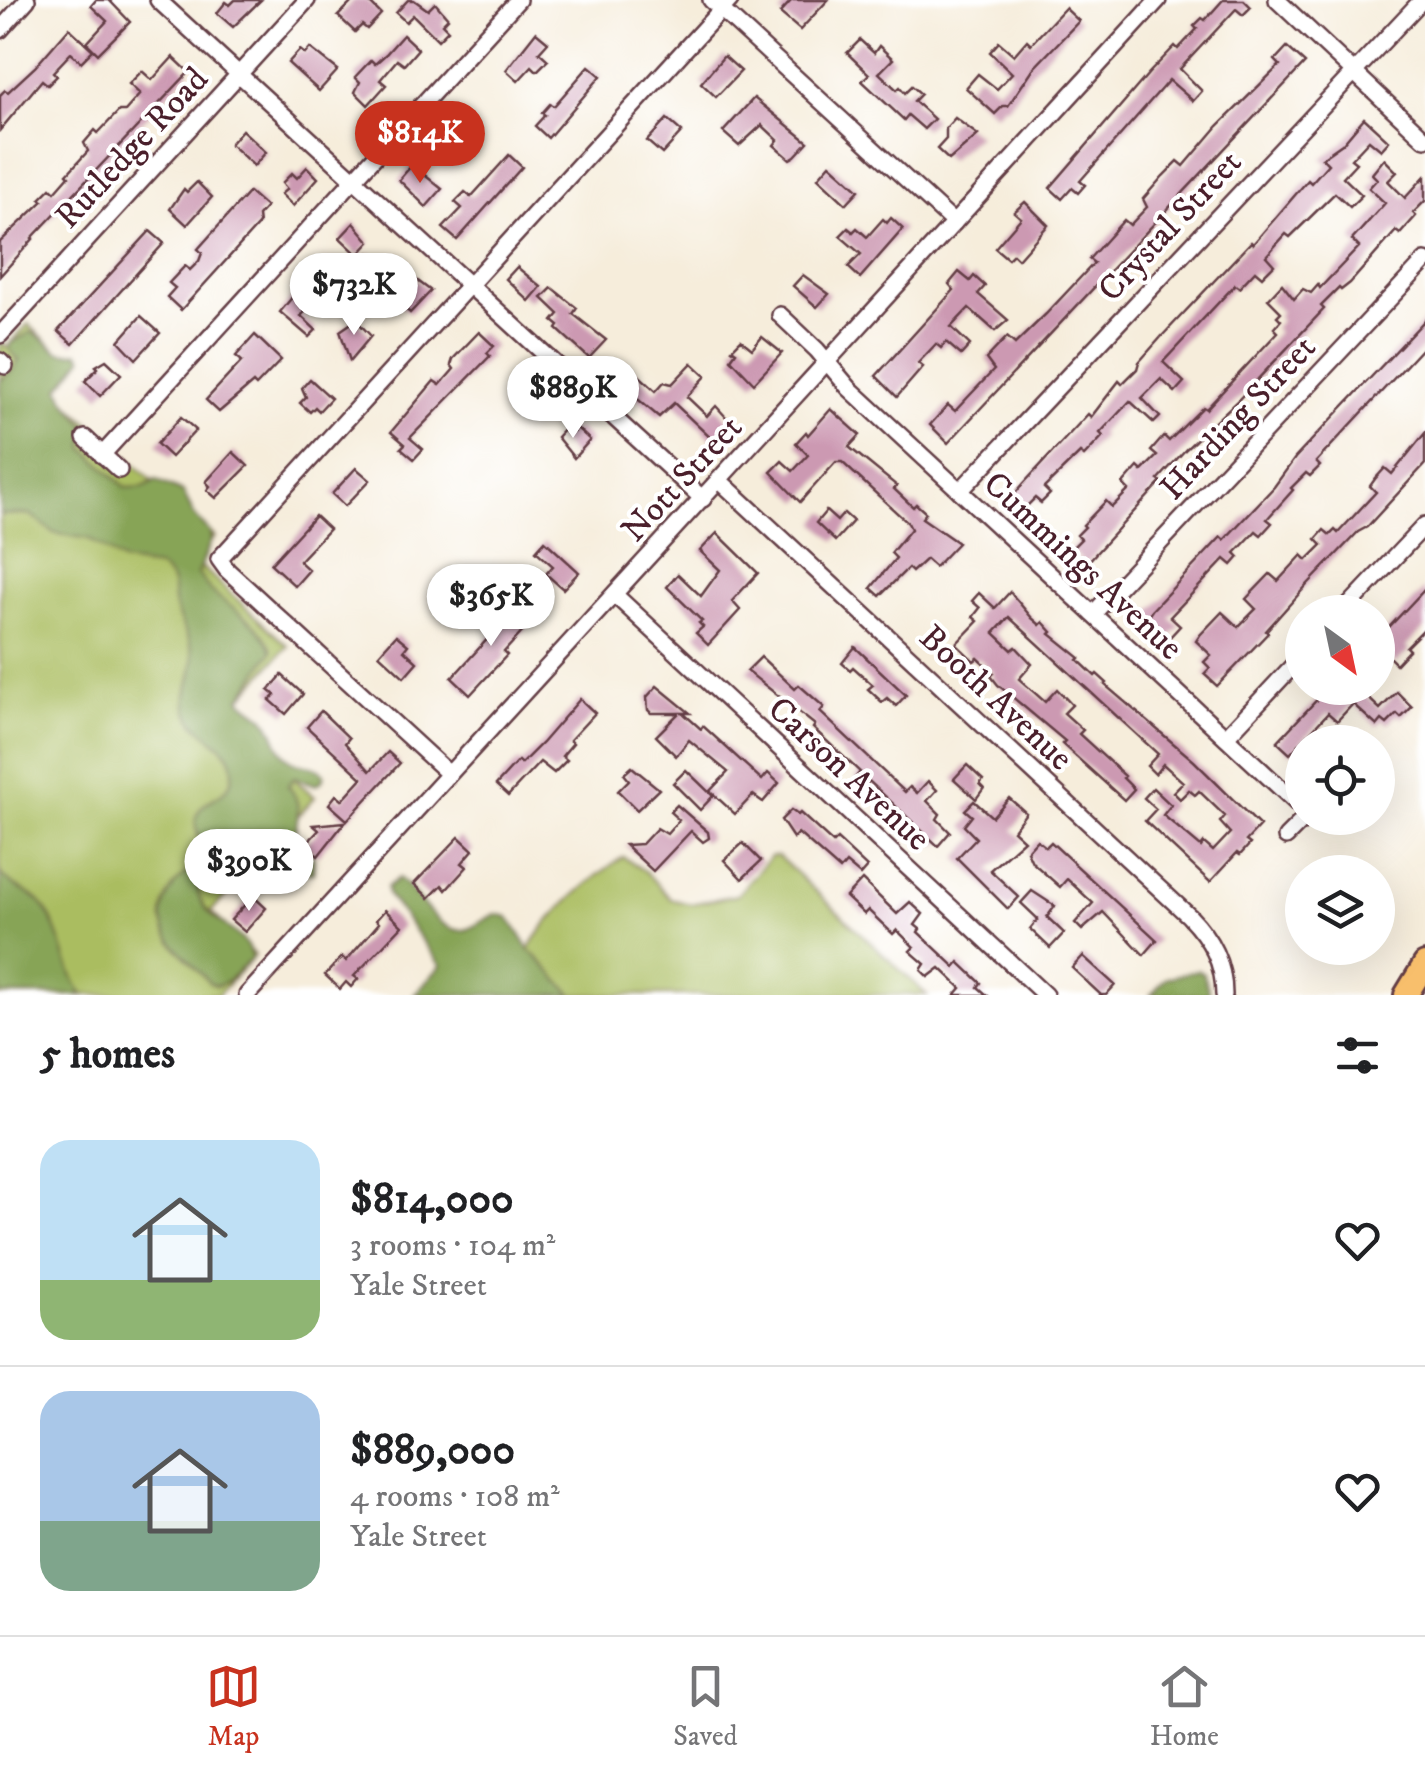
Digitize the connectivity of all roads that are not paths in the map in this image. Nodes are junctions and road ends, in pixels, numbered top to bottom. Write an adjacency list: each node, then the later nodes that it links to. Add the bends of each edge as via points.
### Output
1 (27, 0): 9 (street)
2 (158, 0): 11 (street)
3 (307, 0): 11 (street, Rutledge Road)
4 (518, 0): 13 (street)
5 (1158, 0): 14 (street, Nott Street)
6 (1276, 0): 10 (street)
7 (1422, 0): 10 (street, Crystal Street)
8 (721, 3): 14 (street); 16 (street)
9 (0, 30)
10 (1354, 72): 12 (street); 24 (street, Crystal Street)
11 (239, 74): 13 (street); 18 (street, Rutledge Road)
12 (1425, 139)
13 (354, 180): 16 (street); 21 (street)
14 (954, 223): 19 (street, Nott Street)
15 (1425, 261): 29 (street, Harding Street)
16 (469, 285): 25 (street); 32 (street, via 219,561)
17 (780, 315): 19 (street, Cummings Avenue)
18 (0, 334)
19 (827, 364): 23 (street, Nott Street); 24 (street, Cummings Avenue)
20 (84, 438): 21 (street)
21 (102, 454): 22 (street)
22 (119, 470)
23 (720, 481): 25 (street, Nott Street); 37 (street, Booth Avenue, via 1189,916 1221,966)
24 (960, 491): 29 (street, Cummings Avenue)
25 (703, 500): 27 (street, Nott Street)
26 (1425, 525): 28 (street)
27 (615, 595): 32 (street, Nott Street); 36 (street, Carson Avenue)
28 (1359, 595)
29 (1093, 614): 31 (street, Cummings Avenue)
30 (1285, 674): 31 (street)
31 (1226, 737): 33 (street, Cummings Avenue)
32 (449, 774): 35 (street, Nott Street)
33 (1285, 792)
34 (1425, 964): 38 (highway)
35 (246, 995)
36 (1045, 995)
37 (1224, 995)
38 (1406, 995)

